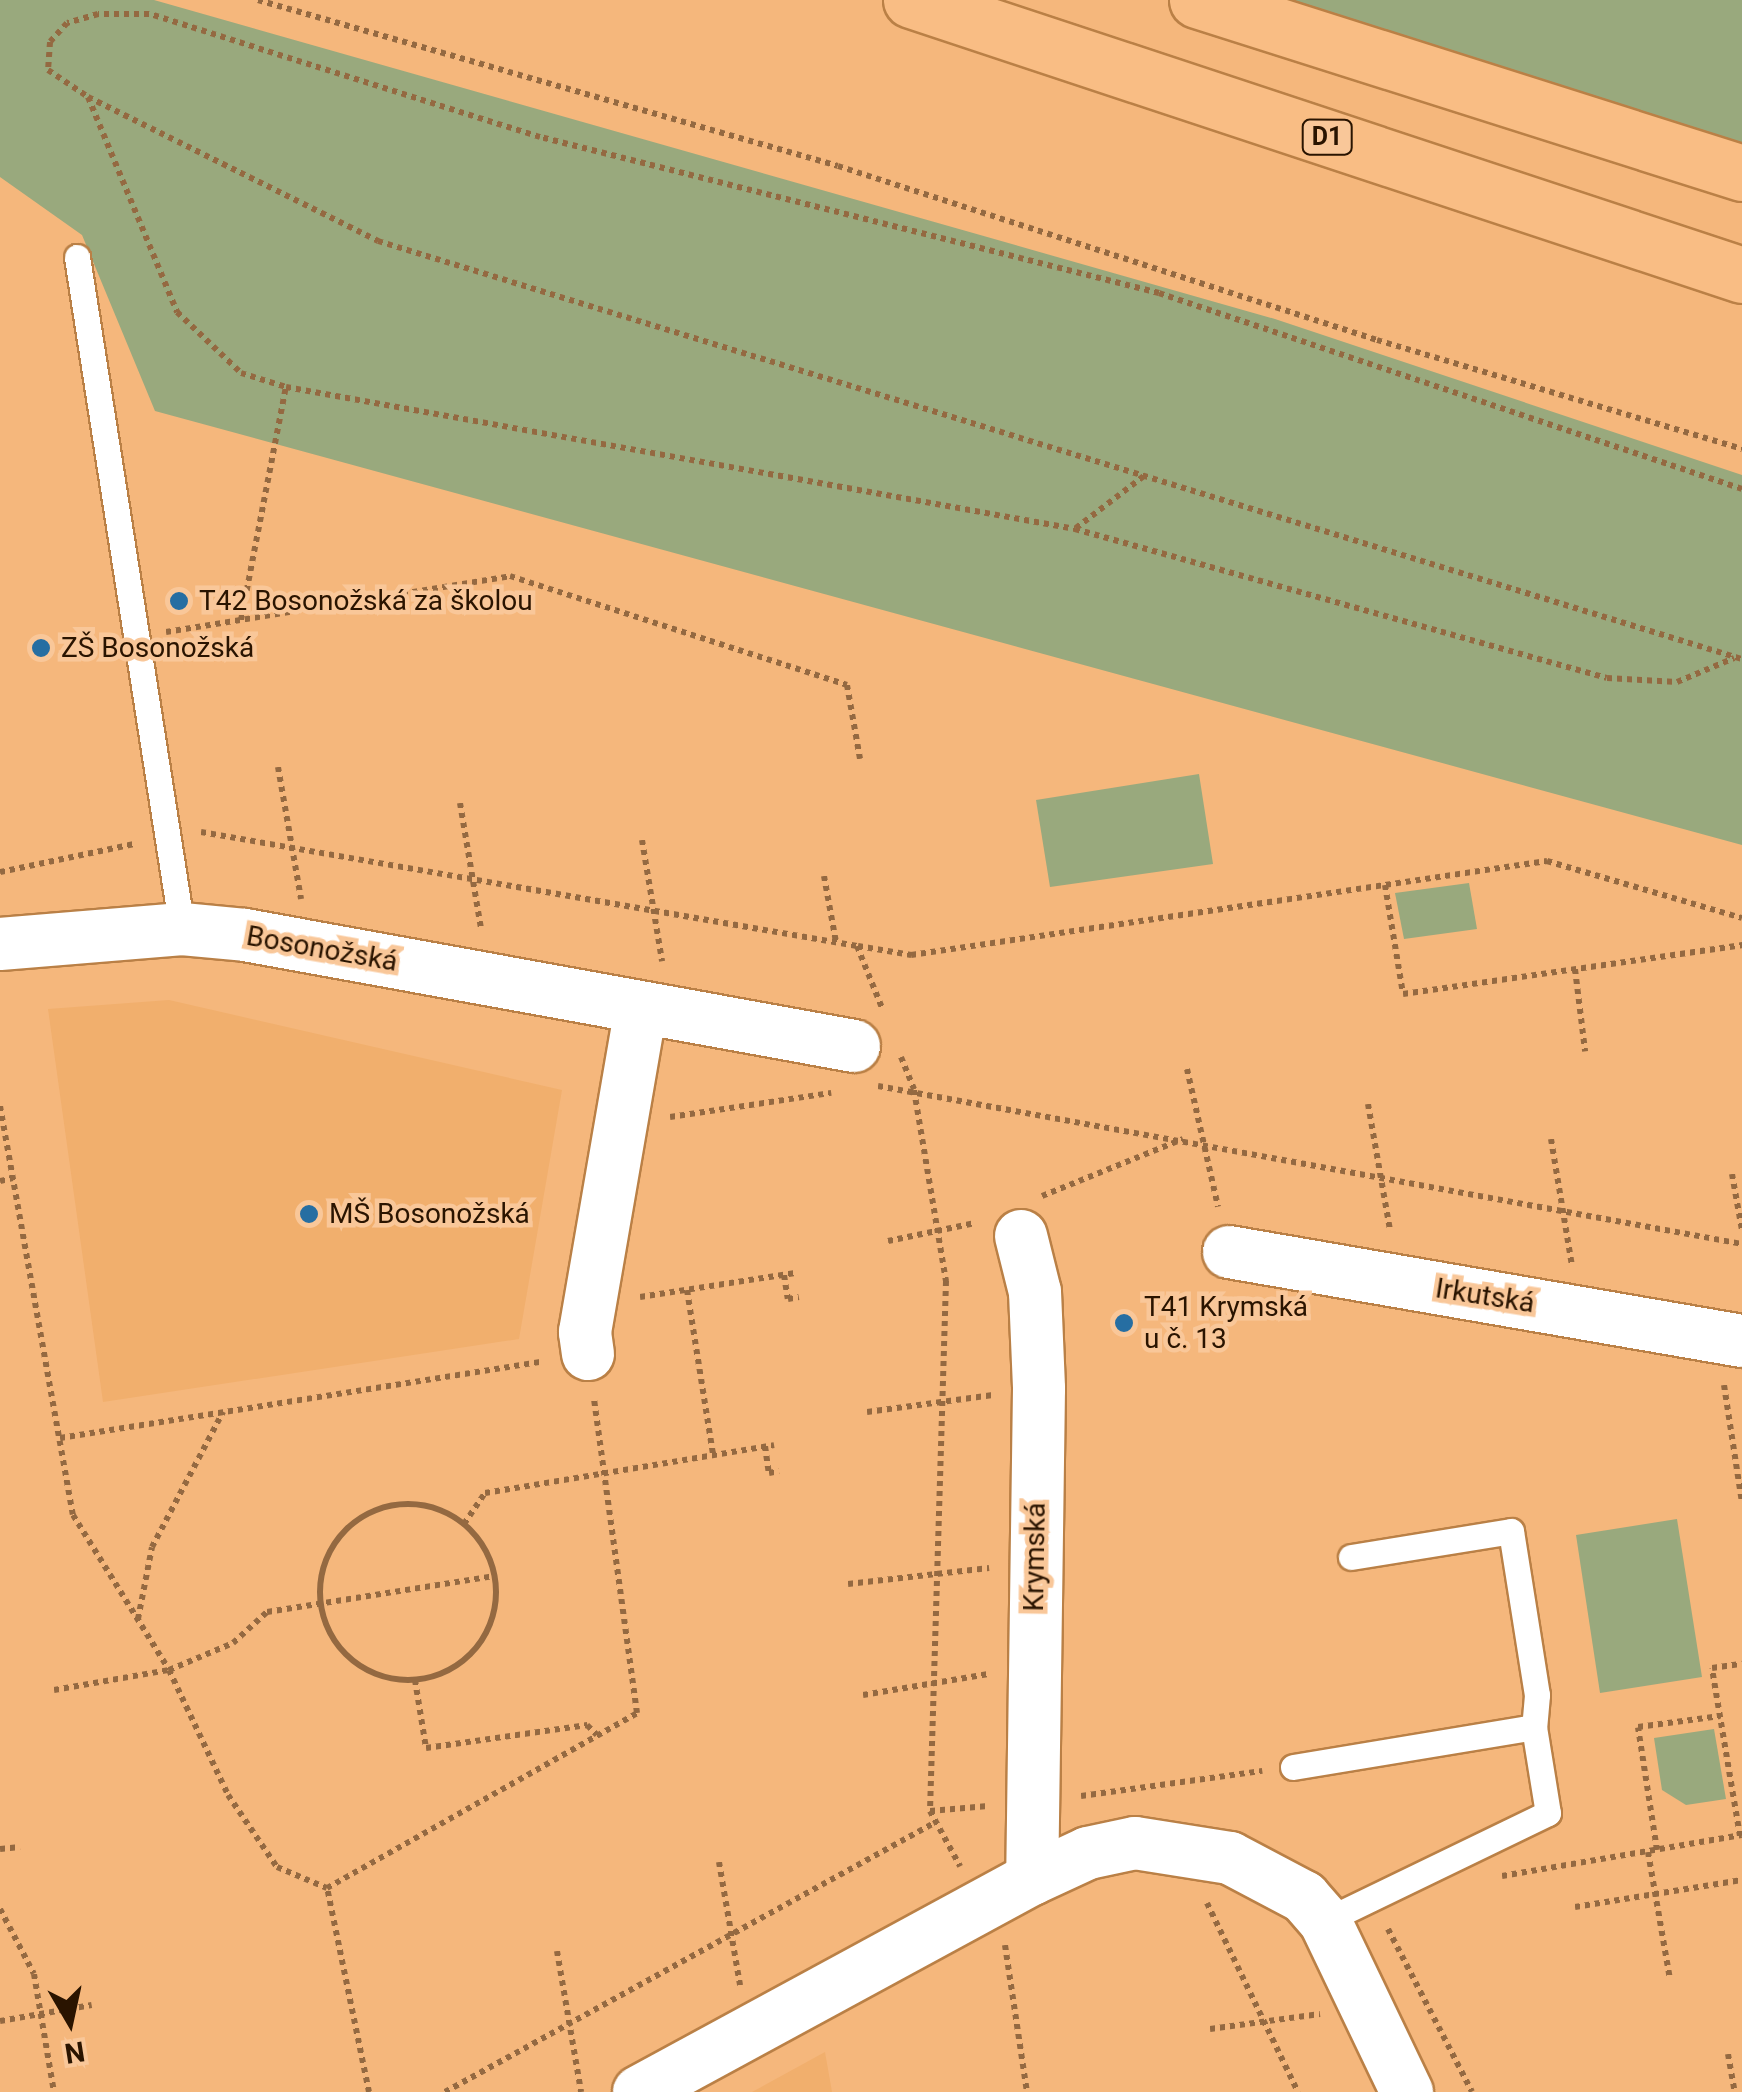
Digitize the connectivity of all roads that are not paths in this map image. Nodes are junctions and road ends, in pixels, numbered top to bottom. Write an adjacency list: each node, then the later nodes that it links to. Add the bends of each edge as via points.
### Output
1 (911, 0): 5 (highway, D1)
2 (1197, 0): 3 (highway)
3 (1742, 173)
4 (78, 257): 6 (lane)
5 (1742, 275)
6 (182, 929): 7 (street, Bosonožská); 8 (street, Bosonožská, via 307,945)
7 (0, 944)
8 (655, 1010): 9 (street, Bosonožská); 12 (street, via 585,1332)
9 (868, 1059)
10 (1022, 1236): 17 (street, Krymská, via 1035,1292 1039,1388)
11 (1229, 1252): 13 (street, Irkutská, via 1578,1312)
12 (588, 1354)
13 (1732, 1359)
14 (1351, 1558): 15 (lane, via 1511,1532 1537,1694)
15 (1534, 1727): 16 (lane); 18 (lane, via 1548,1812)
16 (1293, 1767)
17 (1032, 1879): 18 (street, via 1088,1853 1135,1843 1180,1846 1273,1876); 19 (street)
18 (1346, 1910): 20 (street, via 1366,2009)
19 (638, 2092)
20 (1406, 2092)

